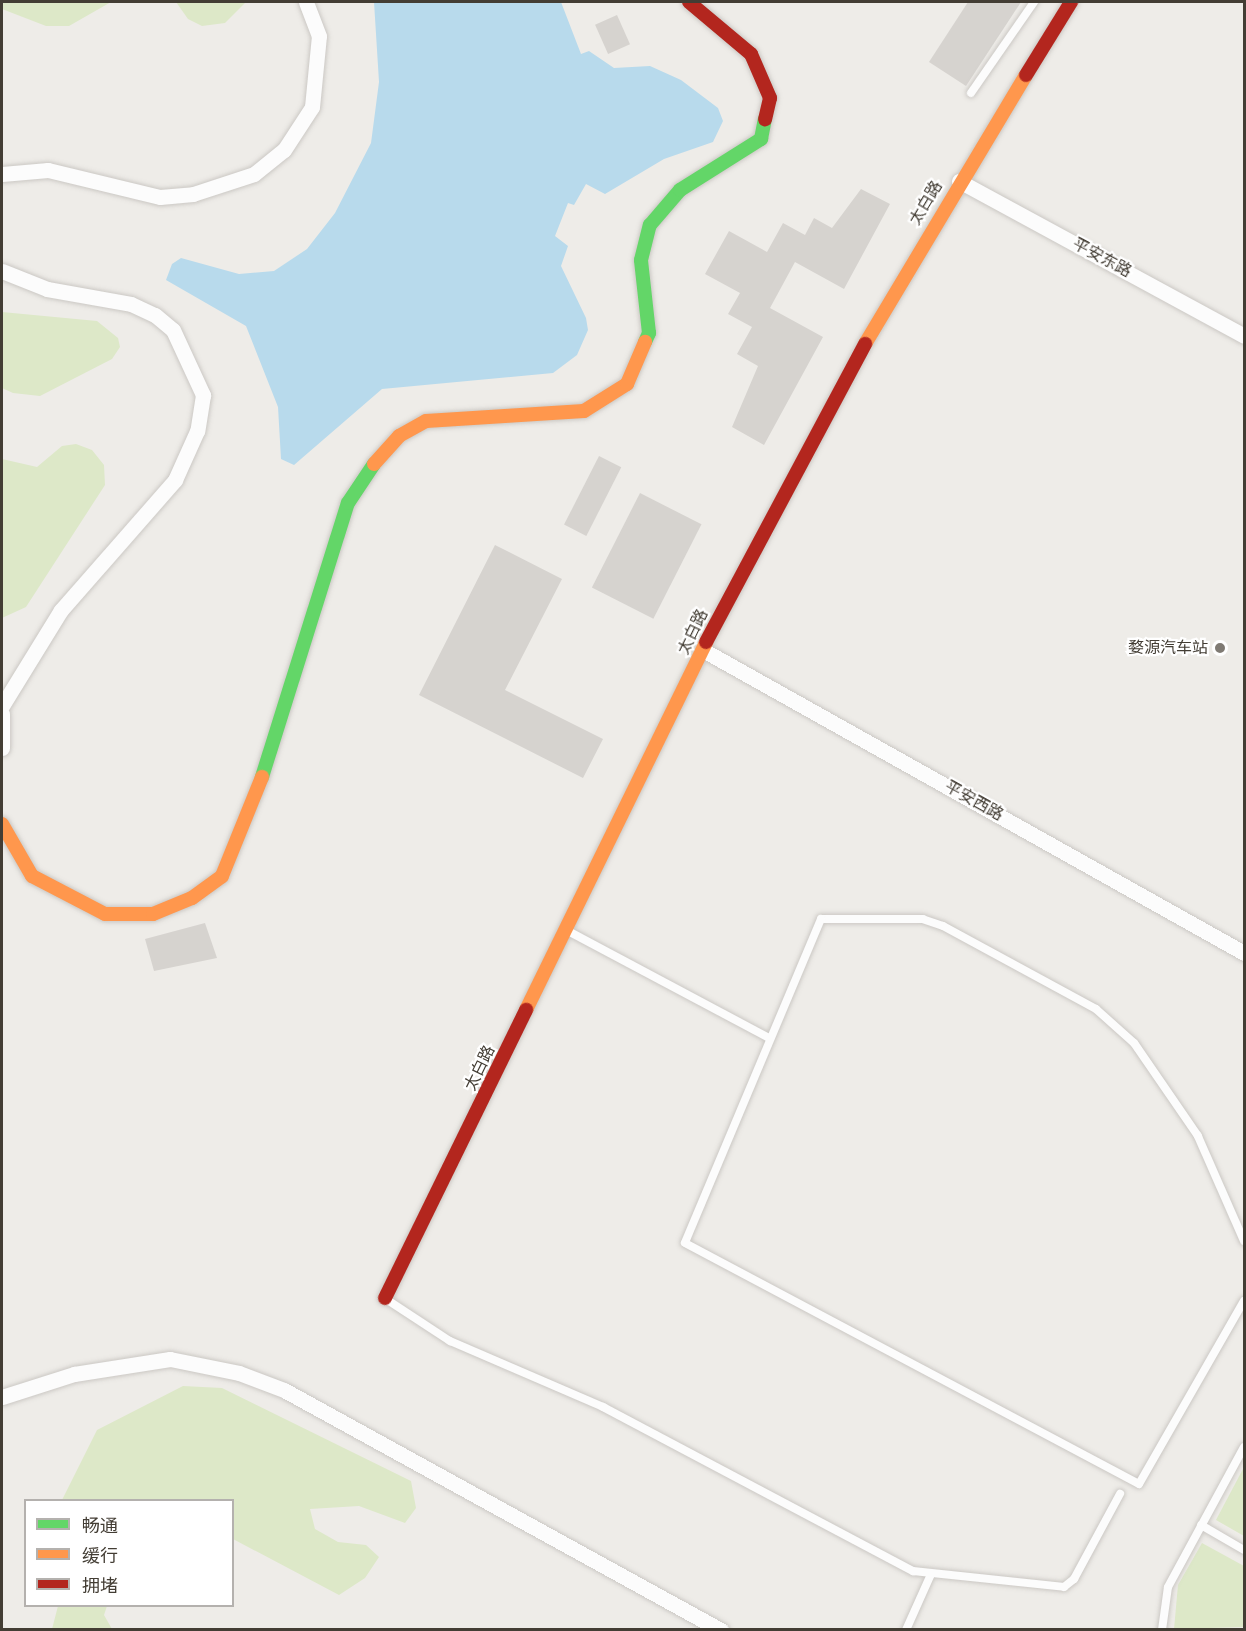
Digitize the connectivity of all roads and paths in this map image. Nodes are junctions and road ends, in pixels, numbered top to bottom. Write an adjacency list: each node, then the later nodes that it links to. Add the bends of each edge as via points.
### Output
1 (306, 2): 6 (street, via 319,36 312,107 284,150 254,174 193,194 160,197 48,170)
2 (689, 2): 14 (street, via 751,54 760,70 770,98 762,139 680,190 650,225 641,260 649,333 627,384 584,411 426,422 399,436 366,473 348,503 281,731 222,876 192,898 153,914 129,918 105,914 32,876)
3 (1034, 2): 5 (lane)
4 (1071, 2): 7 (street, 太白路)
5 (971, 93)
6 (2, 174)
7 (959, 181): 9 (street, 平安东路); 10 (street, 太白路, via 903,272)
8 (2, 272): 11 (street, via 47,289 131,304 155,315 173,330 203,395 197,431 175,480 61,610)
9 (1245, 336)
10 (702, 650): 15 (street, 太白路); 16 (street, 平安西路)
11 (2, 706)
12 (2, 714): 13 (street)
13 (2, 748)
14 (2, 824)
15 (567, 930): 17 (lane); 19 (street, 太白路)
16 (1245, 953)
17 (769, 1038): 18 (lane, via 821,919 923,920 944,926 1096,1009 1134,1043 1198,1136); 21 (lane, via 685,1243 1139,1484)
18 (1245, 1241)
19 (385, 1298): 27 (lane, via 450,1341 603,1407 913,1571)
20 (1245, 1300): 21 (lane)
21 (1241, 1319)
22 (2, 1397): 28 (street, via 74,1374 170,1359 239,1373 284,1390)
23 (1245, 1447): 25 (lane)
24 (1120, 1494): 27 (lane, via 1074,1579 1065,1587)
25 (1201, 1525): 26 (lane); 30 (lane, via 1168,1587)
26 (1245, 1550)
27 (931, 1574): 29 (lane)
28 (722, 1629)
29 (906, 1629)
30 (1162, 1629)

